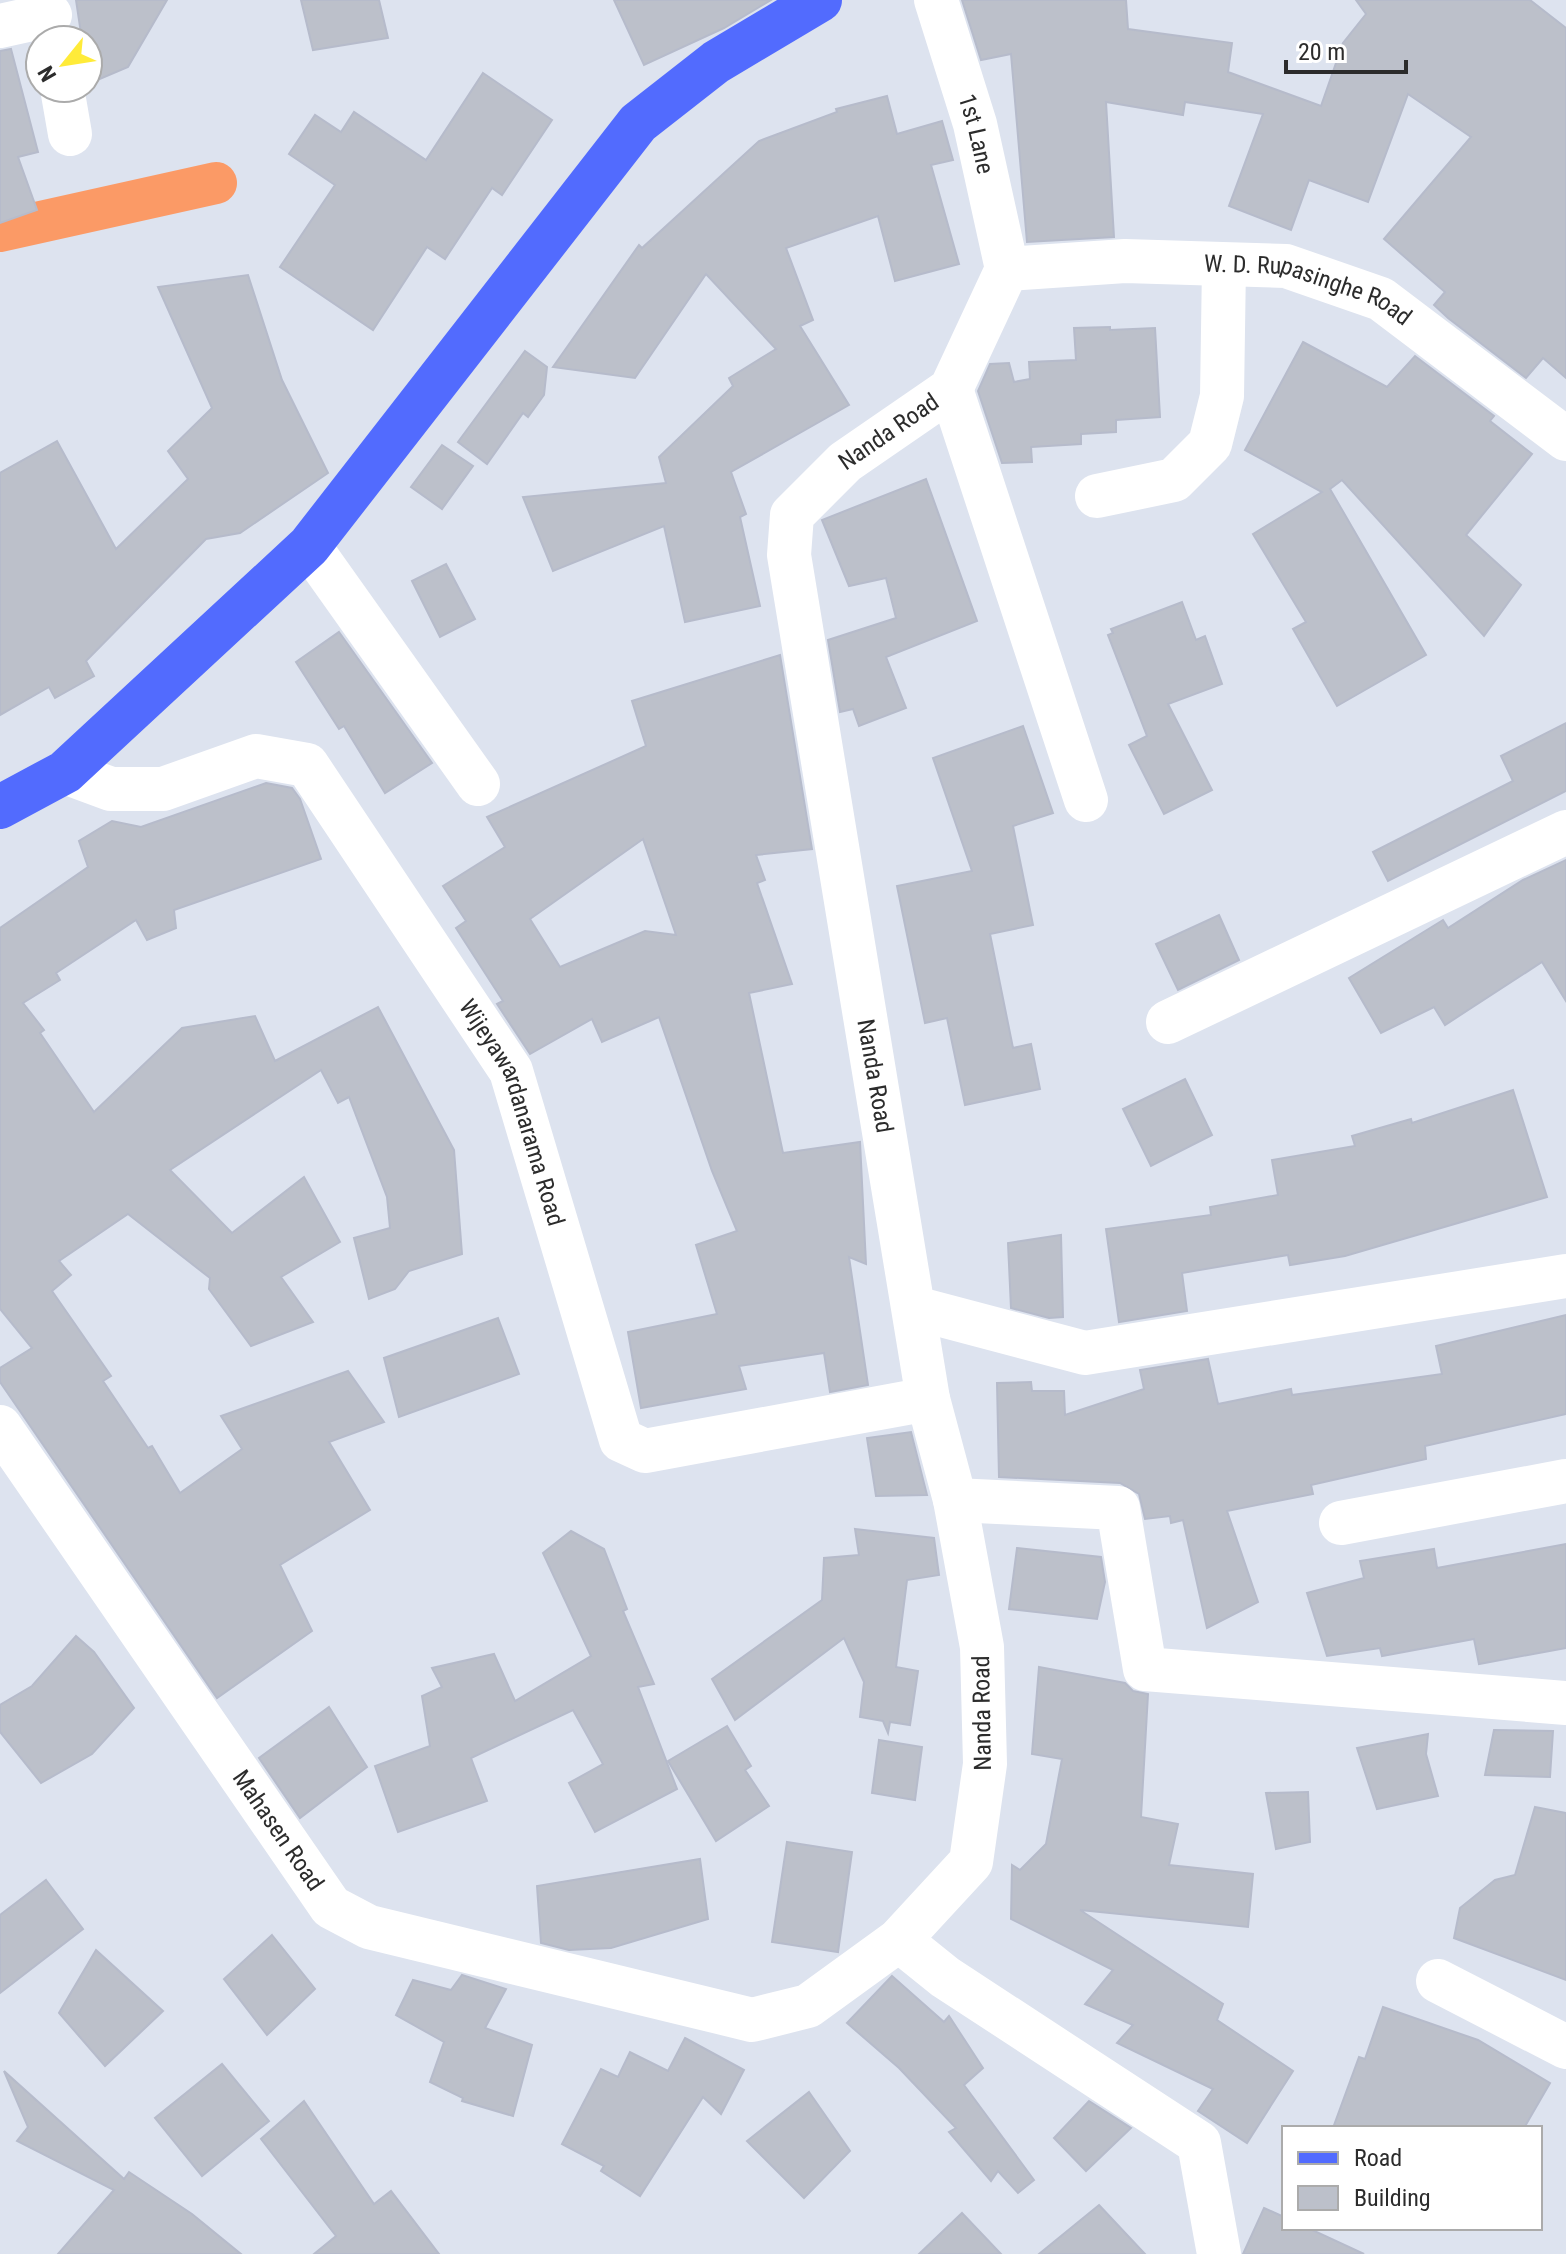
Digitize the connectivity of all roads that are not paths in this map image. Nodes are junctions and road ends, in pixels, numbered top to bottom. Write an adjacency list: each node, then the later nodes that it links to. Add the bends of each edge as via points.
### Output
1 (820, 0): 12 (main road, via 716,62 638,123)
2 (936, 0): 8 (street, 1st Lane, via 975,124)
3 (50, 18): 4 (street)
4 (0, 26)
5 (65, 104): 6 (street)
6 (70, 134)
7 (1224, 265): 8 (street, W. D. Rupasinghe Road, via 1125,261); 10 (street, W. D. Rupasinghe Road, via 1286,266 1381,299); 11 (street, via 1222,396 1210,444 1174,480)
8 (1007, 269): 9 (street, Nanda Road)
9 (951, 389): 15 (street); 20 (street, Nanda Road, via 845,462 792,515 789,555)
10 (1566, 439)
11 (1097, 496)
12 (309, 546): 13 (main road); 14 (street)
13 (65, 772): 16 (main road); 21 (street, Wijeyawardanarama Road, via 111,789 163,789 256,756 307,765 511,1071 621,1440 645,1451)
14 (478, 784)
15 (1086, 800)
16 (0, 807)
17 (1566, 832): 18 (street)
18 (1168, 1022)
19 (1566, 1276): 20 (street, via 1085,1353)
20 (915, 1308): 21 (street, Nanda Road)
21 (928, 1399): 24 (street, Nanda Road)
22 (0, 1427): 29 (street, Mahasen Road, via 331,1907 369,1927 752,2020)
23 (1566, 1481): 25 (street)
24 (955, 1500): 26 (street, via 1118,1508 1145,1669); 27 (street, Nanda Road, via 982,1647 985,1764 971,1862)
25 (1341, 1523)
26 (1566, 1703)
27 (899, 1940): 29 (street, Nanda Road); 31 (street, via 945,1977 1199,2143)
28 (1438, 1981): 30 (street)
29 (808, 2006)
30 (1566, 2047)
31 (1219, 2254)

